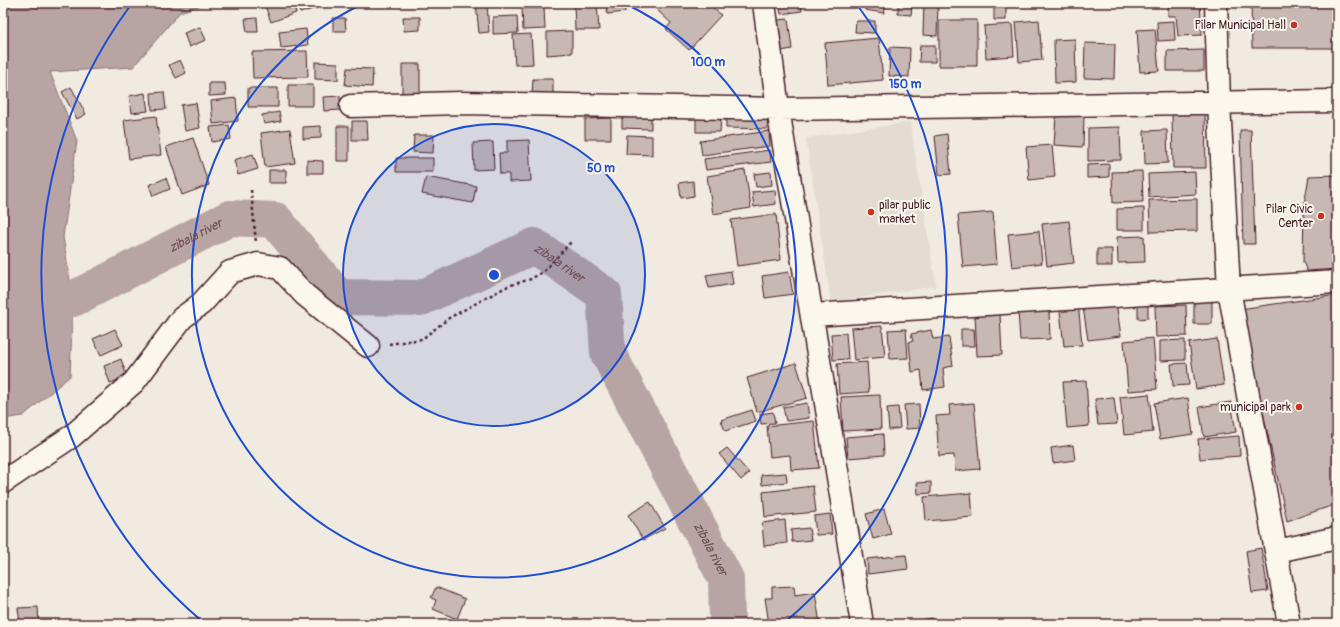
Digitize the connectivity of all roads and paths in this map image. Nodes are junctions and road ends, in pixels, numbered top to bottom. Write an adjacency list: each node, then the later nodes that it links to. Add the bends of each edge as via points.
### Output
1 (764, 3): 6 (street)
2 (1216, 3): 4 (street)
3 (1337, 101): 4 (street)
4 (1219, 103): 6 (street); 11 (street)
5 (351, 106): 6 (street, via 460,103)
6 (778, 109): 12 (street)
7 (251, 190): 9 (path)
8 (571, 242): 13 (path, via 544,272 508,286 449,318 422,339)
9 (256, 244)
10 (1337, 282): 11 (street)
11 (1229, 288): 12 (street); 16 (street)
12 (812, 315): 17 (street)
13 (368, 346): 14 (street, via 305,294 280,268 258,264 230,272 201,304 182,318 134,382 72,436)
14 (3, 482)
15 (1337, 538): 16 (street)
16 (1277, 551): 18 (street)
17 (862, 624)
18 (1289, 624)

